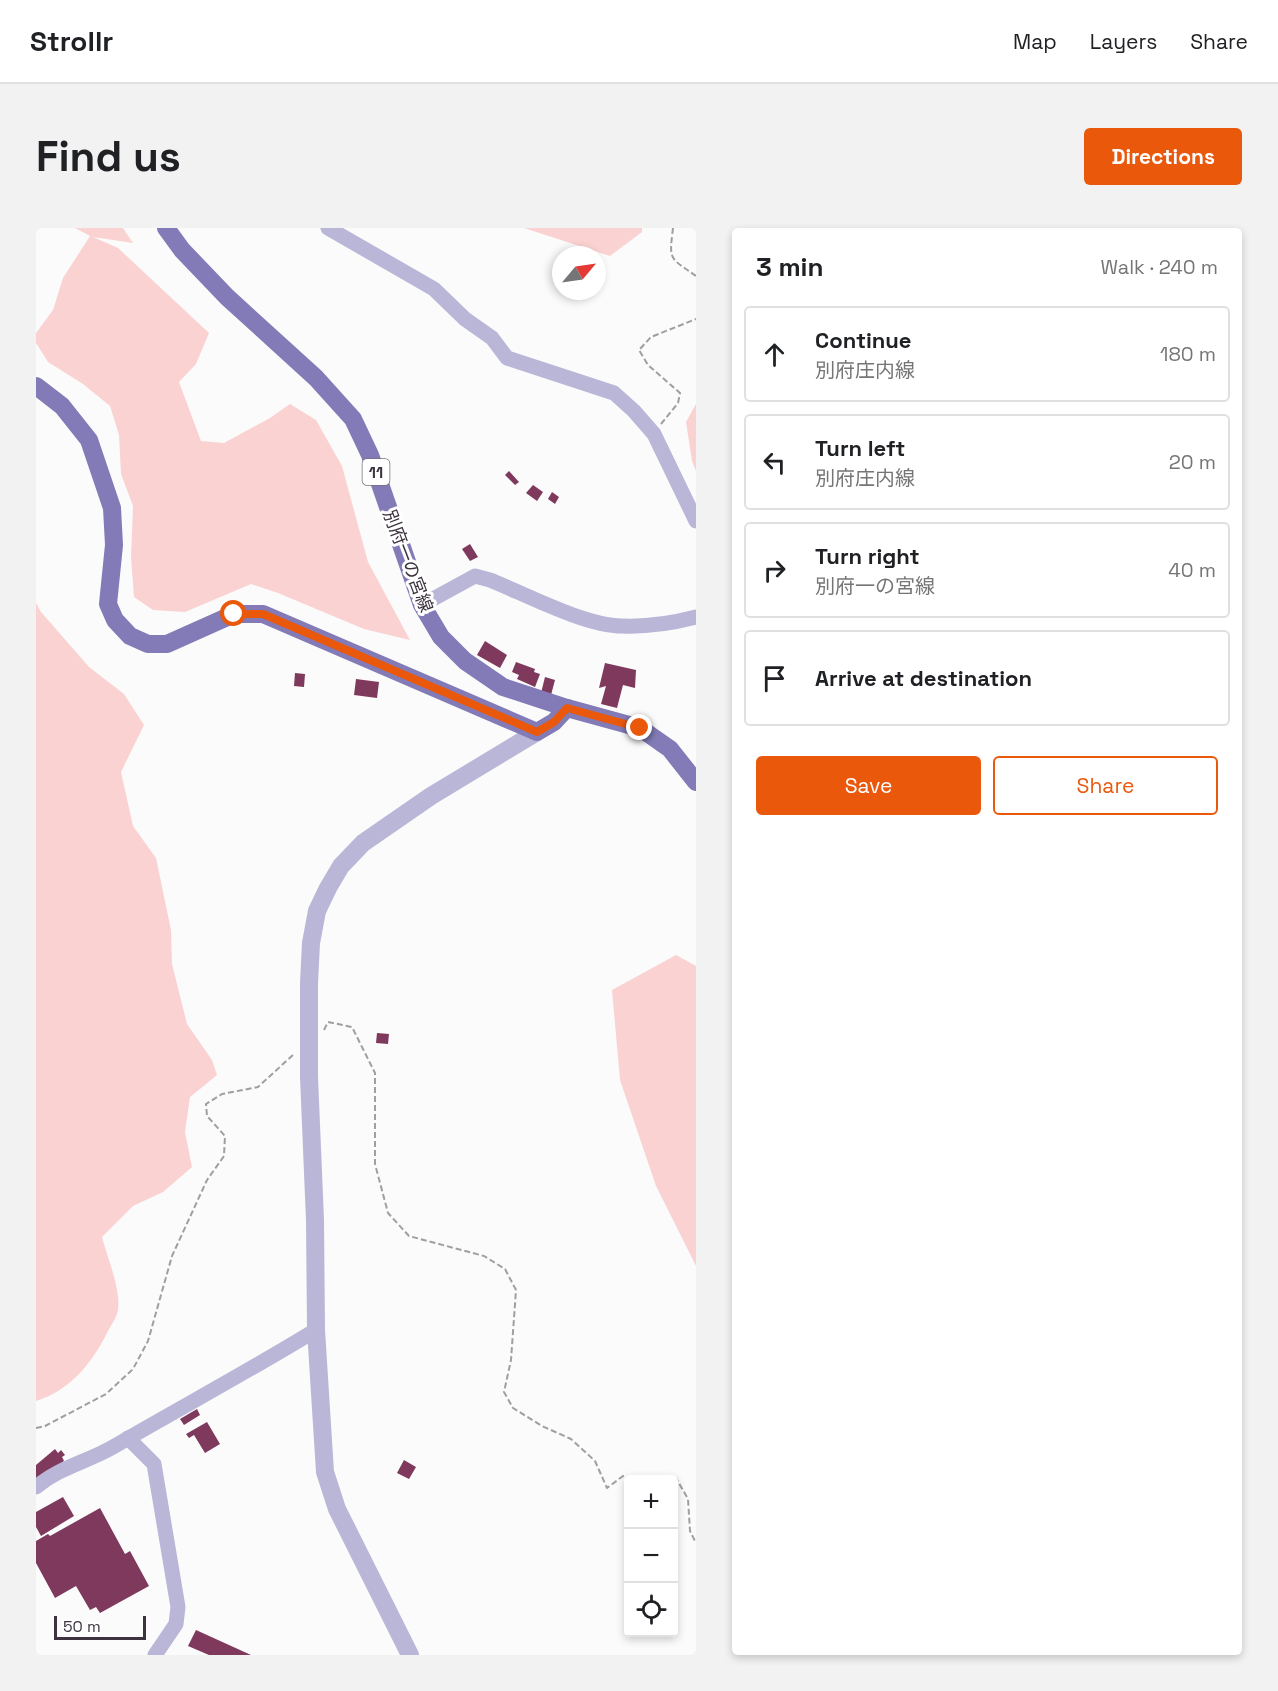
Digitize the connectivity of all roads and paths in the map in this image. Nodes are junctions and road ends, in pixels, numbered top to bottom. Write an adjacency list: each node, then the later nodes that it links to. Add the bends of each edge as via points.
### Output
1 (166, 228): 9 (main road, 別府一の宮線 / 11, via 227,297 316,378 353,419 370,455)
2 (328, 228): 7 (street, via 434,289 492,338 507,358 614,393)
3 (673, 228): 4 (path, via 671,258)
4 (696, 276)
5 (696, 319): 7 (path, via 651,337 639,350 648,365 680,393 678,403)
6 (36, 386): 12 (main road, via 62,406 89,440 112,508 114,545 108,604 115,621 130,636 148,644 167,644 234,614 263,614)
7 (654, 434): 8 (street)
8 (696, 521)
9 (422, 605): 10 (street, via 476,576 589,621 621,626); 11 (main road, 別府一の宮線 / 11, via 441,637 465,661 503,687)
10 (696, 617)
11 (567, 708): 12 (main road); 13 (main road, 別府一の宮線 / 11, via 640,728 670,749)
12 (537, 732): 14 (street, via 431,796 363,843 341,866 317,911 311,943)
13 (696, 782)
14 (309, 1042): 15 (street); 16 (path, via 258,1087 222,1094 206,1104 207,1116 225,1136 224,1156 207,1180 172,1256 148,1341 133,1369 106,1394); 18 (path, via 320,1037 328,1022 352,1027 363,1046 375,1073 375,1164 388,1213 409,1236 484,1256 505,1269 516,1290 511,1360 504,1392 513,1408 571,1439 595,1461 607,1488)
15 (316, 1330): 17 (street); 23 (street, via 325,1472 337,1509)
16 (36, 1428)
17 (128, 1438): 20 (street, via 72,1464); 22 (street, via 154,1464 178,1607 176,1624)
18 (624, 1476)
19 (678, 1482): 21 (path, via 688,1499 690,1531)
20 (36, 1487)
21 (696, 1543)
22 (155, 1655)
23 (410, 1655)

